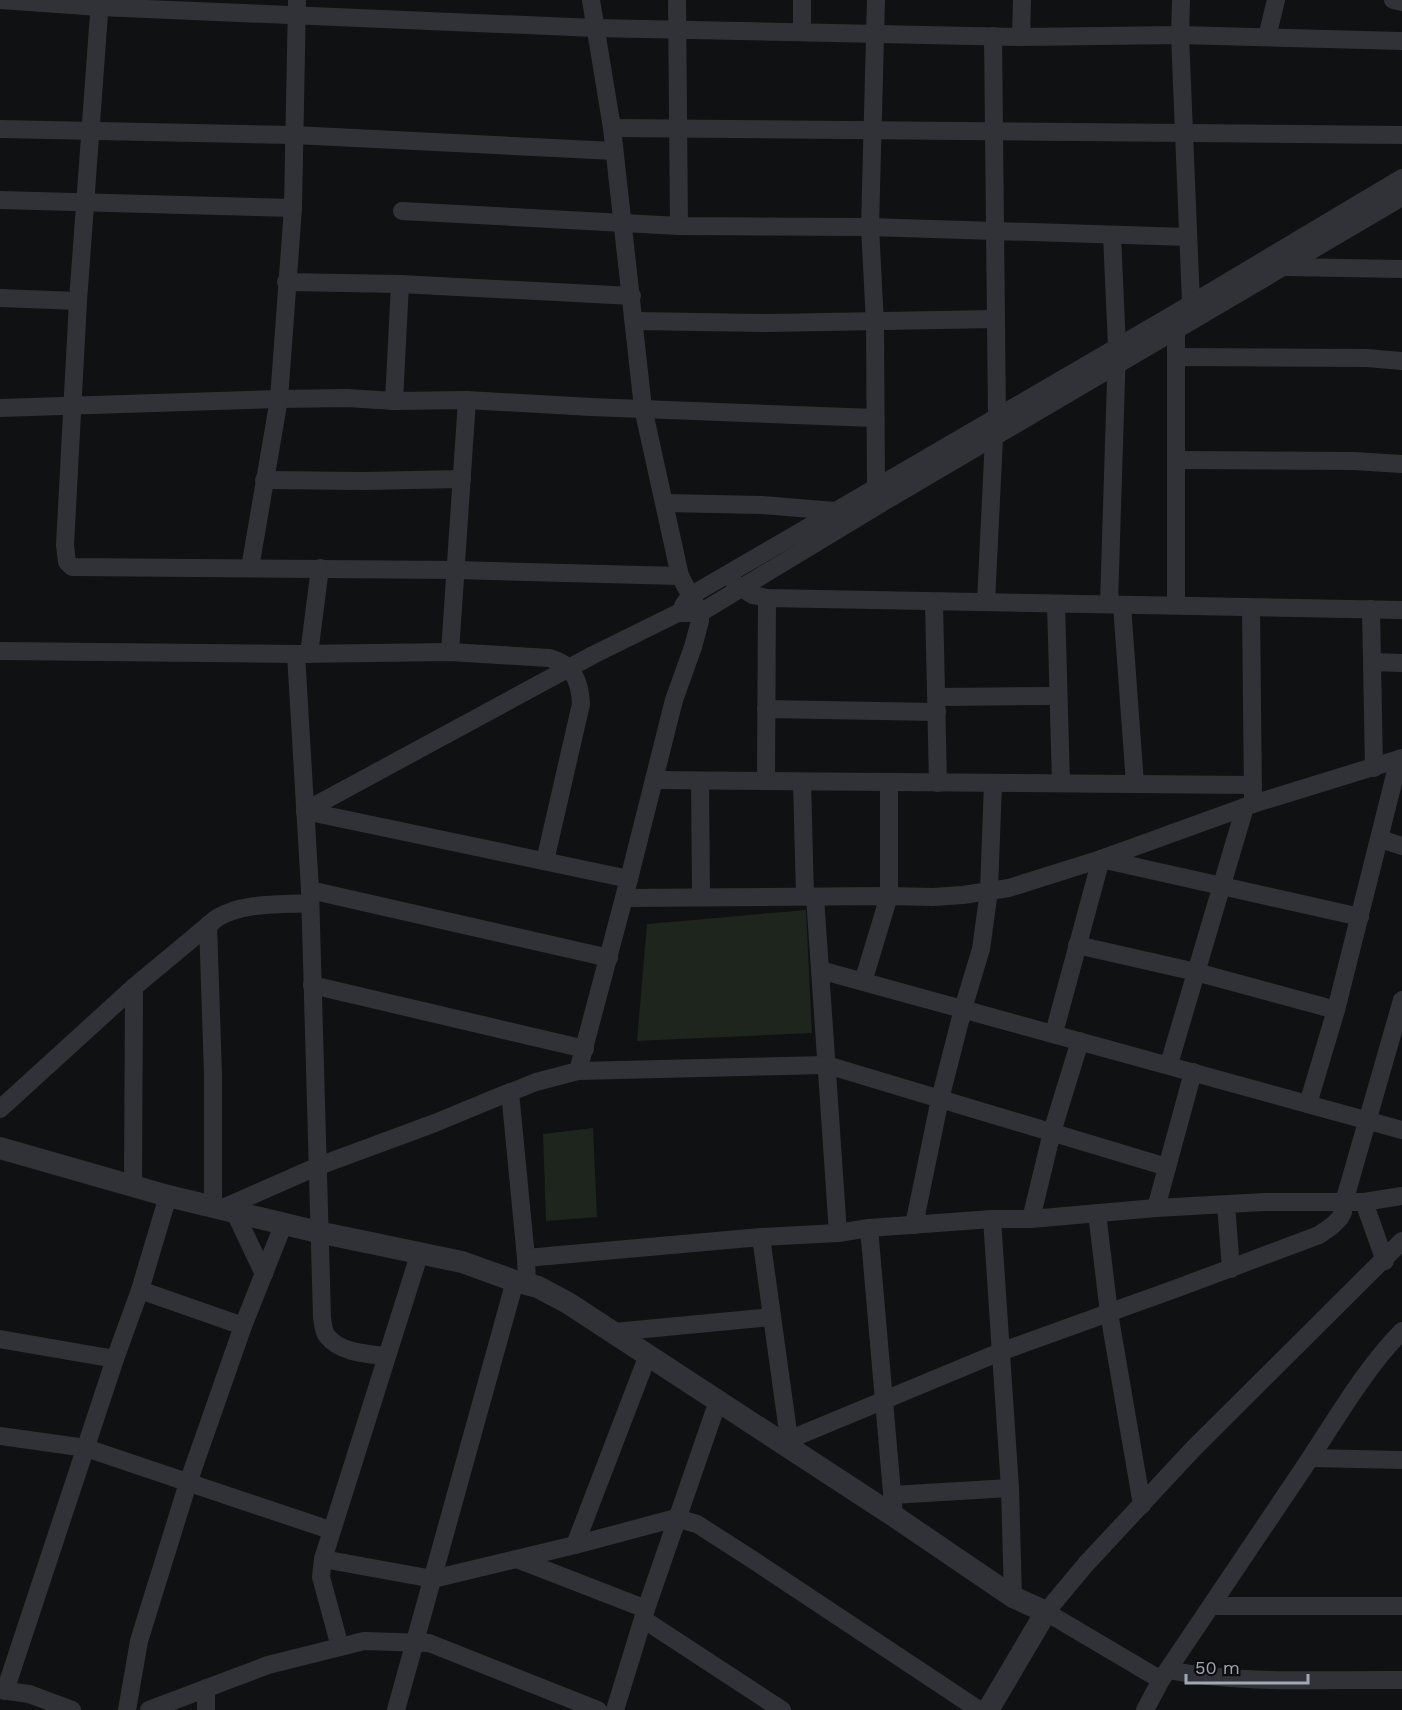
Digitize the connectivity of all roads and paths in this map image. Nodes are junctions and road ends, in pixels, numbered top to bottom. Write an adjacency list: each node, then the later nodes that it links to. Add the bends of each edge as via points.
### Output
1 (0, 0): 10 (street)
2 (591, 0): 13 (street)
3 (677, 0): 14 (street)
4 (802, 0): 15 (street)
5 (876, 0): 16 (street)
6 (1022, 0): 19 (street)
7 (1181, 0): 17 (street)
8 (1276, 0): 20 (street)
9 (1393, 0): 11 (street)
10 (100, 3): 12 (street); 25 (street)
11 (1402, 3)
12 (297, 7): 13 (street); 29 (street)
13 (595, 27): 14 (street); 22 (street)
14 (677, 29): 15 (street); 23 (street)
15 (802, 32): 16 (street)
16 (876, 33): 18 (street); 26 (street)
17 (1180, 35): 19 (street); 20 (street); 28 (street)
18 (993, 36): 19 (street); 27 (street)
19 (1021, 37)
20 (1267, 37): 21 (street)
21 (1402, 41)
22 (612, 128): 23 (street); 31 (street)
23 (679, 128): 26 (street); 39 (street)
24 (0, 129): 25 (street)
25 (91, 130): 29 (street); 35 (street)
26 (873, 130): 27 (street); 40 (street)
27 (995, 130): 28 (street); 41 (street)
28 (1184, 132): 30 (street); 43 (street)
29 (294, 135): 31 (street); 36 (street)
30 (1402, 135)
31 (614, 151): 38 (street)
32 (1402, 178): 44 (street)
33 (1402, 197): 45 (street)
34 (0, 200): 35 (street)
35 (85, 202): 36 (street); 51 (street)
36 (293, 208): 47 (street)
37 (402, 212): 38 (street)
38 (624, 222): 39 (street); 49 (street)
39 (679, 226): 40 (street)
40 (870, 227): 41 (street); 55 (street)
41 (994, 231): 42 (street); 53 (street)
42 (1112, 235): 43 (street); 57 (street)
43 (1188, 237): 52 (street)
44 (1254, 267): 45 (street); 52 (street)
45 (1285, 267): 46 (street); 56 (street)
46 (1402, 269)
47 (286, 282): 48 (street); 61 (street)
48 (400, 284): 49 (street); 63 (street)
49 (632, 296): 54 (street)
50 (0, 298): 51 (street)
51 (78, 301): 64 (street)
52 (1191, 303): 57 (street)
53 (996, 319): 55 (street); 68 (street)
54 (634, 321): 55 (street); 66 (street)
55 (875, 322): 67 (street)
56 (1176, 331): 58 (street); 60 (street)
57 (1117, 347): 60 (street); 68 (street)
58 (1176, 357): 59 (street); 70 (street)
59 (1402, 361)
60 (1116, 366): 69 (street); 88 (street)
61 (279, 399): 63 (street); 64 (street); 73 (street)
62 (467, 400): 63 (street); 66 (street); 72 (street)
63 (394, 401)
64 (74, 404): 65 (street); 77 (street, via 64,554 72,567)
65 (0, 408)
66 (643, 408): 67 (street); 75 (street)
67 (874, 418): 74 (street)
68 (997, 418): 69 (street); 74 (street)
69 (994, 438): 82 (street); 86 (street)
70 (1176, 460): 71 (street); 89 (street)
71 (1402, 464)
72 (462, 479): 73 (street); 79 (street)
73 (264, 480): 77 (street)
74 (876, 488): 76 (street)
75 (665, 503): 76 (street); 80 (street)
76 (835, 511): 81 (street)
77 (250, 568): 78 (street)
78 (320, 568): 79 (street); 97 (street)
79 (456, 570): 80 (street); 96 (street)
80 (680, 576): 83 (street)
81 (723, 577): 82 (street); 83 (street)
82 (742, 588): 84 (street); 94 (street)
83 (690, 596): 93 (street); 94 (street)
84 (767, 598): 85 (street); 103 (street)
85 (934, 602): 86 (street); 102 (street)
86 (986, 602): 87 (street)
87 (1056, 604): 88 (street); 101 (street)
88 (1115, 604): 89 (street); 114 (street)
89 (1176, 605): 90 (street)
90 (1251, 607): 91 (street); 115 (street)
91 (1371, 609): 92 (street); 98 (street)
92 (1402, 609)
93 (678, 613): 94 (street); 100 (street)
94 (700, 613): 106 (street)
95 (0, 651): 97 (street)
96 (450, 652): 97 (street); 100 (street, via 549,658)
97 (303, 654): 117 (street)
98 (1372, 662): 99 (street); 105 (street)
99 (1402, 663)
100 (570, 668): 117 (street); 121 (street, via 580,686 581,704)
101 (1058, 696): 102 (street); 113 (street)
102 (937, 704): 103 (street); 111 (street)
103 (766, 708): 108 (street)
104 (1401, 759): 105 (street); 118 (street)
105 (1374, 768): 116 (street)
106 (654, 780): 107 (street); 122 (street)
107 (700, 781): 108 (street); 127 (street)
108 (766, 781): 109 (street)
109 (802, 782): 110 (street); 128 (street)
110 (889, 782): 111 (street); 125 (street)
111 (938, 783): 112 (street)
112 (993, 783): 113 (street); 124 (street)
113 (1061, 783): 114 (street)
114 (1135, 784): 115 (street)
115 (1254, 784): 116 (street)
116 (1249, 806): 120 (street); 123 (street)
117 (305, 811): 121 (street); 126 (street)
118 (1380, 838): 119 (street); 130 (street)
119 (1402, 846)
120 (1101, 859): 123 (street); 124 (street); 132 (street)
121 (545, 861): 122 (street)
122 (629, 879): 129 (street)
123 (1222, 885): 130 (street); 135 (street)
124 (989, 891): 125 (street, via 933,897); 140 (street, via 981,949)
125 (889, 896): 128 (street); 136 (street)
126 (310, 897): 131 (street, via 229,911); 133 (street); 137 (street)
127 (701, 897): 128 (street); 129 (street)
128 (810, 897): 134 (street)
129 (624, 898): 133 (street)
130 (1360, 917): 141 (street)
131 (208, 925): 138 (street); 165 (street)
132 (1077, 945): 135 (street); 142 (street)
133 (609, 958): 144 (street)
134 (820, 970): 136 (street); 146 (street)
135 (1196, 972): 141 (street); 145 (street)
136 (863, 982): 140 (street)
137 (312, 985): 144 (street); 157 (street)
138 (134, 987): 152 (street); 159 (street)
139 (1402, 1000): 153 (street)
140 (963, 1009): 142 (street); 150 (street)
141 (1336, 1010): 151 (street)
142 (1054, 1033): 143 (street)
143 (1080, 1041): 145 (street); 155 (street)
144 (585, 1049): 147 (street)
145 (1169, 1064): 148 (street)
146 (827, 1065): 147 (street); 150 (street); 174 (street)
147 (578, 1071): 149 (street)
148 (1193, 1072): 151 (street); 158 (street)
149 (510, 1092): 157 (street); 178 (street)
150 (940, 1099): 155 (street); 171 (street)
151 (1308, 1104): 153 (street)
152 (0, 1109)
153 (1367, 1120): 154 (street); 162 (street)
154 (1402, 1130)
155 (1052, 1132): 158 (street); 169 (street)
156 (0, 1148): 159 (street)
157 (316, 1167): 165 (street); 173 (street)
158 (1167, 1167): 166 (street)
159 (134, 1186): 160 (street)
160 (168, 1196): 165 (street); 183 (street)
161 (1402, 1196): 163 (street)
162 (1344, 1202): 163 (street); 164 (street); 180 (street, via 1340,1218 1319,1235)
163 (1364, 1202): 179 (street)
164 (1226, 1205): 166 (street); 180 (street)
165 (223, 1208): 170 (street); 181 (street)
166 (1156, 1208): 167 (street)
167 (1097, 1213): 169 (street); 184 (street)
168 (992, 1219): 169 (street); 171 (street); 190 (street)
169 (1031, 1219)
170 (284, 1223): 173 (street); 181 (street)
171 (914, 1225): 172 (street)
172 (869, 1228): 174 (street); 194 (street)
173 (318, 1232): 177 (street); 192 (street, via 322,1317 327,1336 355,1353)
174 (838, 1233): 175 (street)
175 (761, 1237): 178 (street); 185 (street)
176 (1402, 1241): 179 (street)
177 (420, 1252): 182 (street); 192 (street)
178 (526, 1258): 182 (street)
179 (1384, 1261): 203 (street, via 1282,1358)
180 (1231, 1269): 184 (street)
181 (264, 1274): 186 (street)
182 (521, 1282): 188 (street, via 568,1302); 210 (street)
183 (140, 1290): 186 (street); 193 (street)
184 (1109, 1313): 190 (street); 203 (street)
185 (772, 1317): 188 (street); 197 (street)
186 (243, 1326): 201 (street)
187 (1402, 1331): 199 (street, via 1347,1400)
188 (614, 1332): 191 (street)
189 (0, 1339): 193 (street)
190 (1000, 1352): 194 (street); 202 (street)
191 (648, 1355): 195 (street); 207 (street)
192 (387, 1356): 206 (street)
193 (115, 1359): 198 (street)
194 (884, 1400): 197 (street); 204 (street)
195 (718, 1401): 197 (street); 205 (street)
196 (0, 1436): 198 (street)
197 (785, 1441): 204 (street)
198 (86, 1448): 201 (street); 221 (street)
199 (1311, 1458): 200 (street); 212 (street)
200 (1402, 1460)
201 (188, 1483): 206 (street); 224 (street, via 139,1641)
202 (1010, 1488): 204 (street); 211 (street)
203 (1142, 1504): 214 (street)
204 (893, 1505): 211 (street)
205 (676, 1518): 207 (street); 215 (street); 231 (street, via 697,1524)
206 (330, 1530): 208 (street)
207 (575, 1545): 209 (street)
208 (323, 1559): 210 (street); 217 (street, via 321,1577)
209 (517, 1559): 210 (street); 215 (street)
210 (433, 1579): 216 (street)
211 (1013, 1597): 214 (street)
212 (1212, 1606): 213 (street); 218 (street)
213 (1402, 1606)
214 (1046, 1612): 218 (street); 232 (street)
215 (644, 1614): 229 (street); 230 (street)
216 (415, 1642): 217 (street, via 364,1641); 227 (street); 228 (street, via 429,1643)
217 (340, 1647): 220 (street, via 268,1665)
218 (1164, 1675): 219 (street); 233 (street)
219 (1402, 1680)
220 (206, 1688): 225 (street); 226 (street)
221 (3, 1690): 222 (street)
222 (28, 1702): 223 (street)
223 (72, 1710)
224 (127, 1710)
225 (148, 1710)
226 (206, 1710)
227 (396, 1710)
228 (598, 1710)
229 (615, 1710)
230 (782, 1710)
231 (979, 1710)
232 (988, 1710)
233 (1144, 1710)

